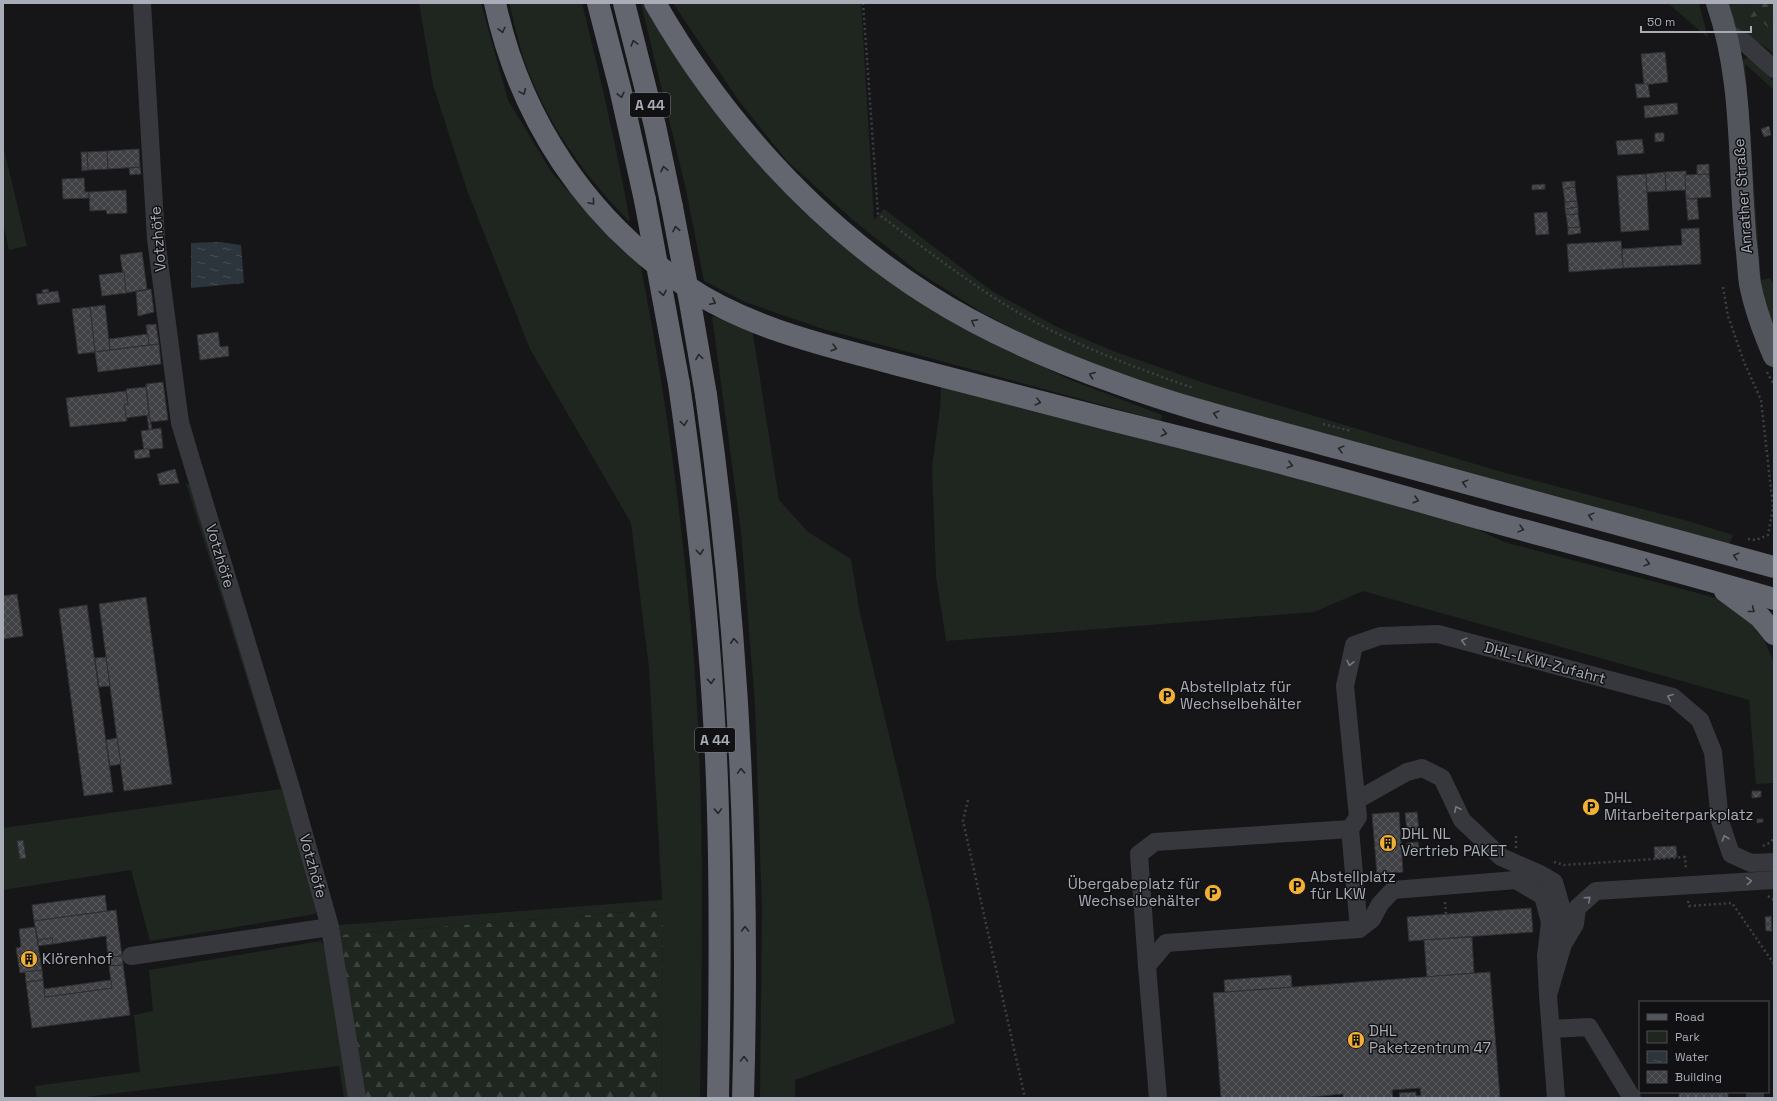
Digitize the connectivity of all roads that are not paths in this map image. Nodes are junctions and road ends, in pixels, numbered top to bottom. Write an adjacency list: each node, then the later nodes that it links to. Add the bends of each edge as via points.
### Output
1 (142, 3): 18 (street, Votzhöfe, via 156,239 180,423 291,788)
2 (496, 3): 11 (highway, one-way to 11, via 508,51 524,95 544,136 581,190 616,229 654,263 694,292 732,311 776,329 842,350 1291,465)
3 (598, 3): 26 (highway, A 44, one-way to 26, bridge, via 645,200 679,384 701,561 714,724 720,900)
4 (624, 3): 27 (highway, A 44, one-way to 4, bridge, via 745,920 741,757 728,574 706,395 690,302 652,113)
5 (655, 3): 10 (highway, one-way to 5, via 1176,403 1075,368 981,325 926,294 892,270 809,200 713,92)
6 (1717, 3): 7 (main road, Anrather Straße)
7 (1726, 32): 8 (street, via 1744,42); 9 (main road, Anrather Straße, via 1736,89 1750,284)
8 (1774, 69)
9 (1774, 356)
10 (1774, 567)
11 (1709, 580): 12 (highway); 13 (highway, one-way to 13, via 1760,617)
12 (1774, 599)
13 (1774, 634)
14 (1357, 800): 15 (street, via 1358,817); 16 (street, DHL-LKW-Zufahrt, one-way to 14, via 1751,863 1731,854 1720,821 1713,752 1700,720 1673,697 1438,634 1380,636 1354,645 1345,686); 20 (street, one-way to 14, via 1563,913 1554,882 1500,857 1462,820 1442,778 1422,768 1407,772)
15 (1350, 829): 19 (street); 22 (street, via 1154,842 1139,854)
16 (1774, 862)
17 (1774, 880): 20 (street, one-way to 17, via 1575,924 1577,908 1596,891)
18 (330, 927): 21 (street); 25 (street, Votzhöfe)
19 (1358, 929): 22 (street, via 1166,943); 23 (street, via 1372,919 1380,904 1393,890 1516,880 1543,896 1550,922 1546,956)
20 (1563, 944): 23 (street)
21 (131, 956)
22 (1147, 966): 28 (street)
23 (1548, 995): 24 (street)
24 (1551, 1029): 29 (street); 30 (street, via 1590,1027)
25 (357, 1098)
26 (718, 1098)
27 (743, 1098)
28 (1158, 1098)
29 (1556, 1098)
30 (1632, 1098)

